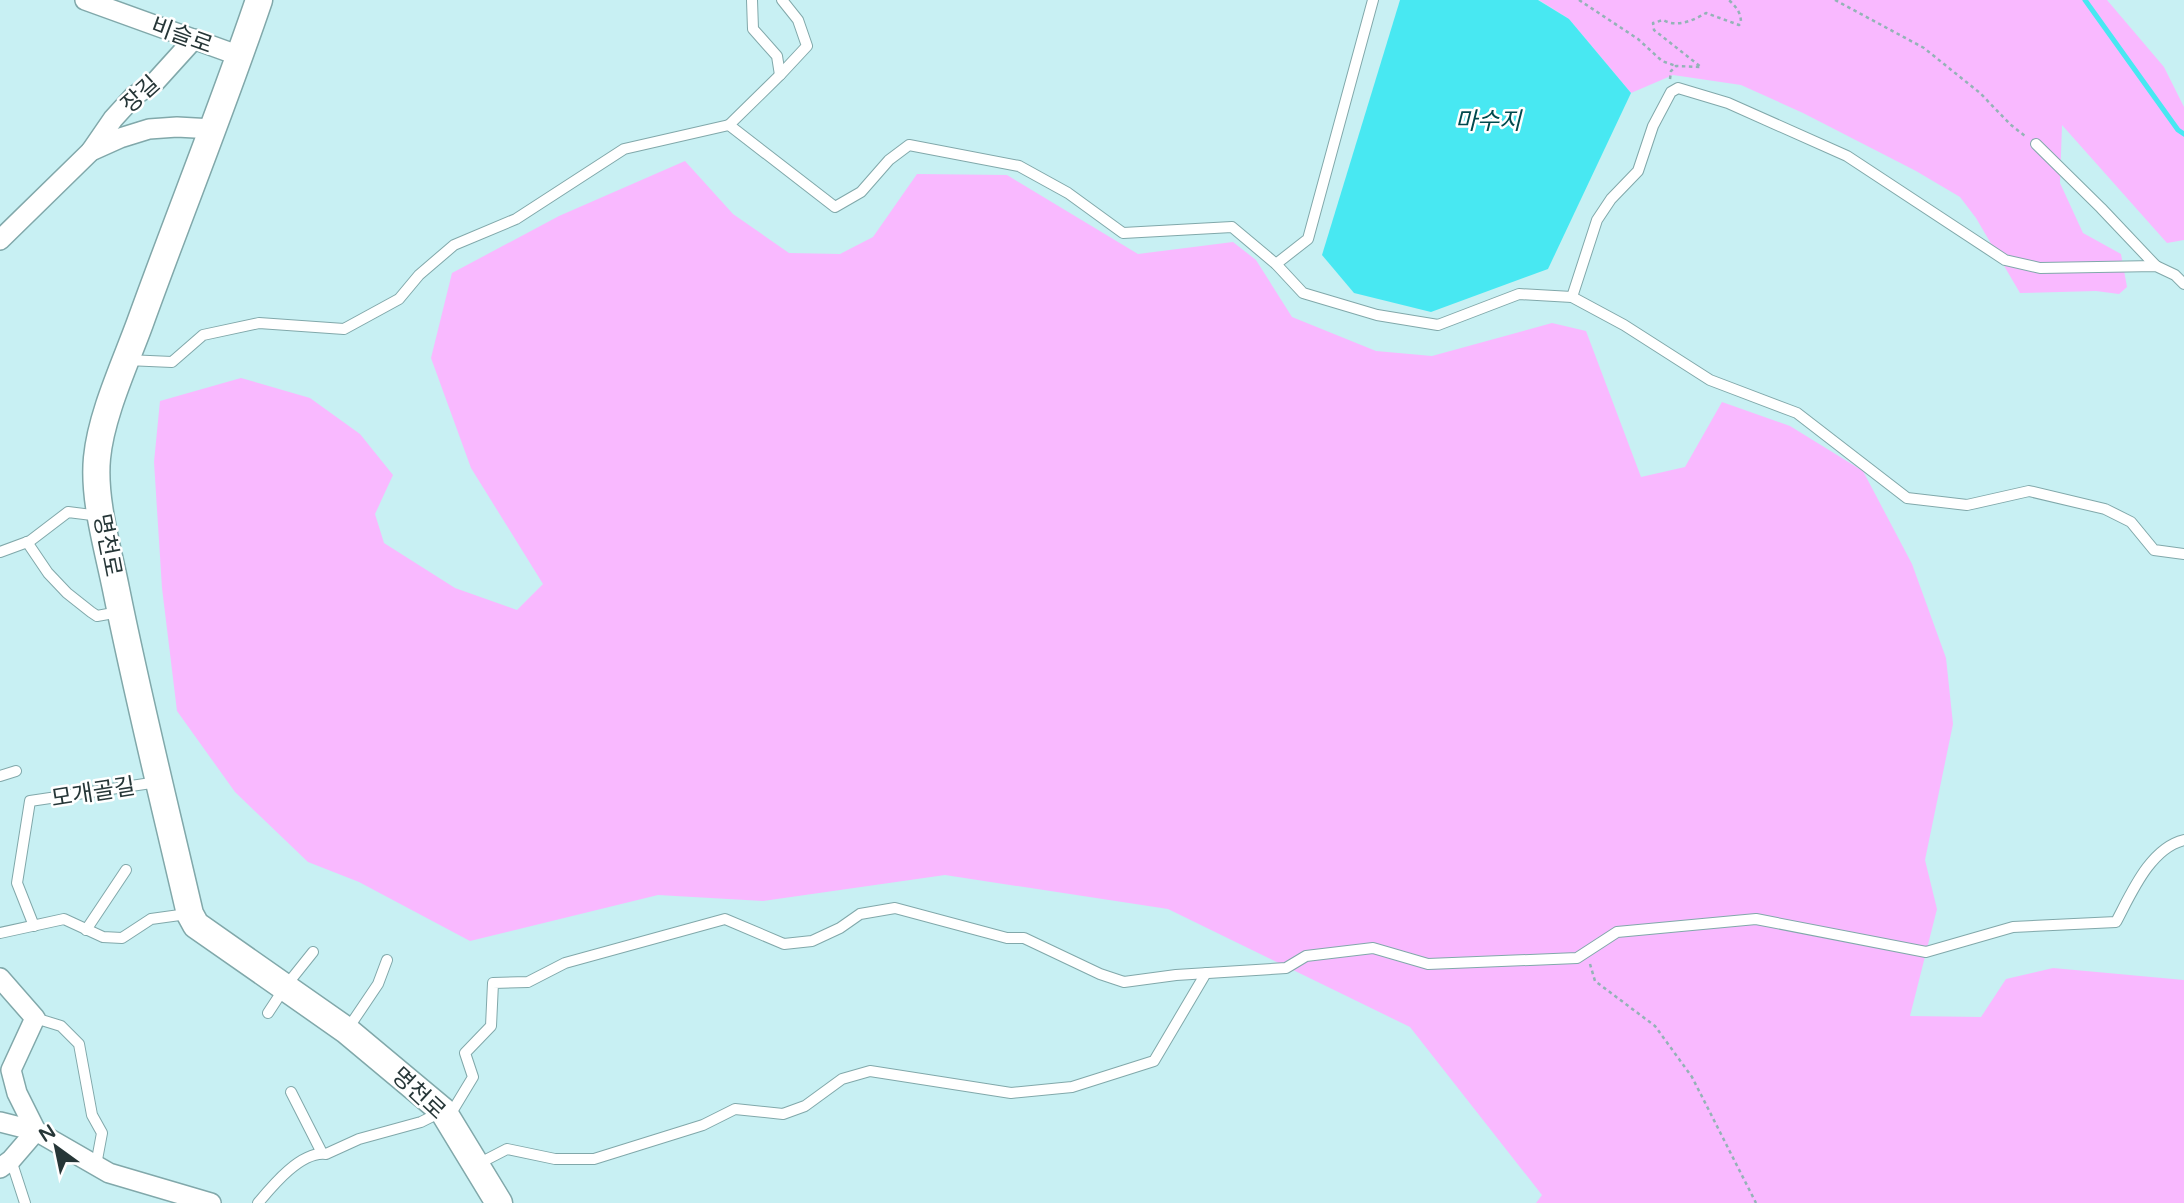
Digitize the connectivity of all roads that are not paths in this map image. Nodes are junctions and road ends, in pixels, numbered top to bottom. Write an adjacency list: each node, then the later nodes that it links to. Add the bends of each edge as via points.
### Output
1 (85, 0): 6 (street, 비슬로)
2 (259, 0): 7 (street, 명천로)
3 (752, 0): 8 (lane, via 753,29 777,57)
4 (782, 0): 8 (lane, via 798,20 807,46)
5 (1373, 0): 14 (lane, via 1308,239)
6 (194, 40): 7 (street, 비슬로); 12 (street, 장길, via 156,81 134,96)
7 (240, 56): 10 (street, 명천로)
8 (780, 75): 9 (lane)
9 (729, 125): 14 (lane, via 835,207 861,192 909,145 1019,166 1068,193 1123,233 1232,227); 18 (lane, via 624,149 516,219 454,245 399,299 344,329 259,323 203,335 172,362)
10 (213, 129): 12 (street, 장길, via 149,129); 18 (street, 명천로)
11 (2036, 144): 15 (lane)
12 (91, 151): 13 (street, 장길)
13 (0, 240)
14 (1276, 264): 17 (lane, via 1303,293 1377,315 1438,325 1519,295)
15 (2156, 266): 16 (lane); 17 (lane, via 2040,268 2005,261 1847,156 1728,103 1678,88 1671,92 1653,125 1638,171 1597,220)
16 (2184, 284)
17 (1572, 297): 22 (lane, via 1710,380 1797,413 1906,498 1968,505 2029,491 2105,509 2131,522 2154,550)
18 (127, 360): 19 (street, 명천로, via 100,434 97,461)
19 (102, 516): 20 (lane, via 68,512); 23 (street, 명천로)
20 (27, 542): 21 (lane); 23 (lane, via 66,593 91,612 97,616)
21 (0, 552)
22 (2184, 554)
23 (121, 612): 26 (street, 명천로)
24 (16, 771): 25 (lane)
25 (0, 776)
26 (159, 782): 29 (street, 명천로); 30 (lane, 모개골길, via 30,801 17,883)
27 (2184, 840): 35 (lane, via 2148,864 2116,922 2013,927 1926,952 1756,919 1617,932 1577,958 1428,964 1373,948 1306,956 1286,968)
28 (126, 870): 31 (lane)
29 (190, 914): 31 (lane, via 151,919 122,938); 37 (street, 명천로, via 196,925)
30 (34, 926): 31 (lane, via 64,919); 32 (lane)
31 (86, 930)
32 (0, 933)
33 (313, 952): 37 (lane)
34 (387, 960): 40 (lane, via 378,984)
35 (1206, 973): 42 (lane, via 1124,982 1024,938 895,908 860,914 813,941 784,944 725,919 565,964 528,982 493,984 491,1026 465,1053 473,1077); 48 (lane, via 1153,1061 1072,1087 1011,1093 870,1071 842,1079 805,1106 783,1114 735,1109 703,1125 594,1158 555,1158 507,1149)
36 (0, 978): 39 (street)
37 (285, 986): 38 (lane); 40 (street, 명천로)
38 (268, 1013)
39 (36, 1018): 44 (street, via 11,1070); 47 (lane, via 61,1026 79,1044 92,1115 103,1133)
40 (346, 1030): 42 (street, 명천로)
41 (291, 1092): 45 (lane)
42 (446, 1115): 45 (lane); 48 (street, 명천로)
43 (0, 1122): 44 (street)
44 (36, 1131): 46 (street); 47 (street)
45 (322, 1153): 51 (lane, via 298,1163)
46 (5, 1164): 49 (lane)
47 (96, 1165): 50 (street, via 109,1173)
48 (476, 1165): 52 (street, 명천로)
49 (25, 1203)
50 (211, 1203)
51 (258, 1203)
52 (499, 1203)

